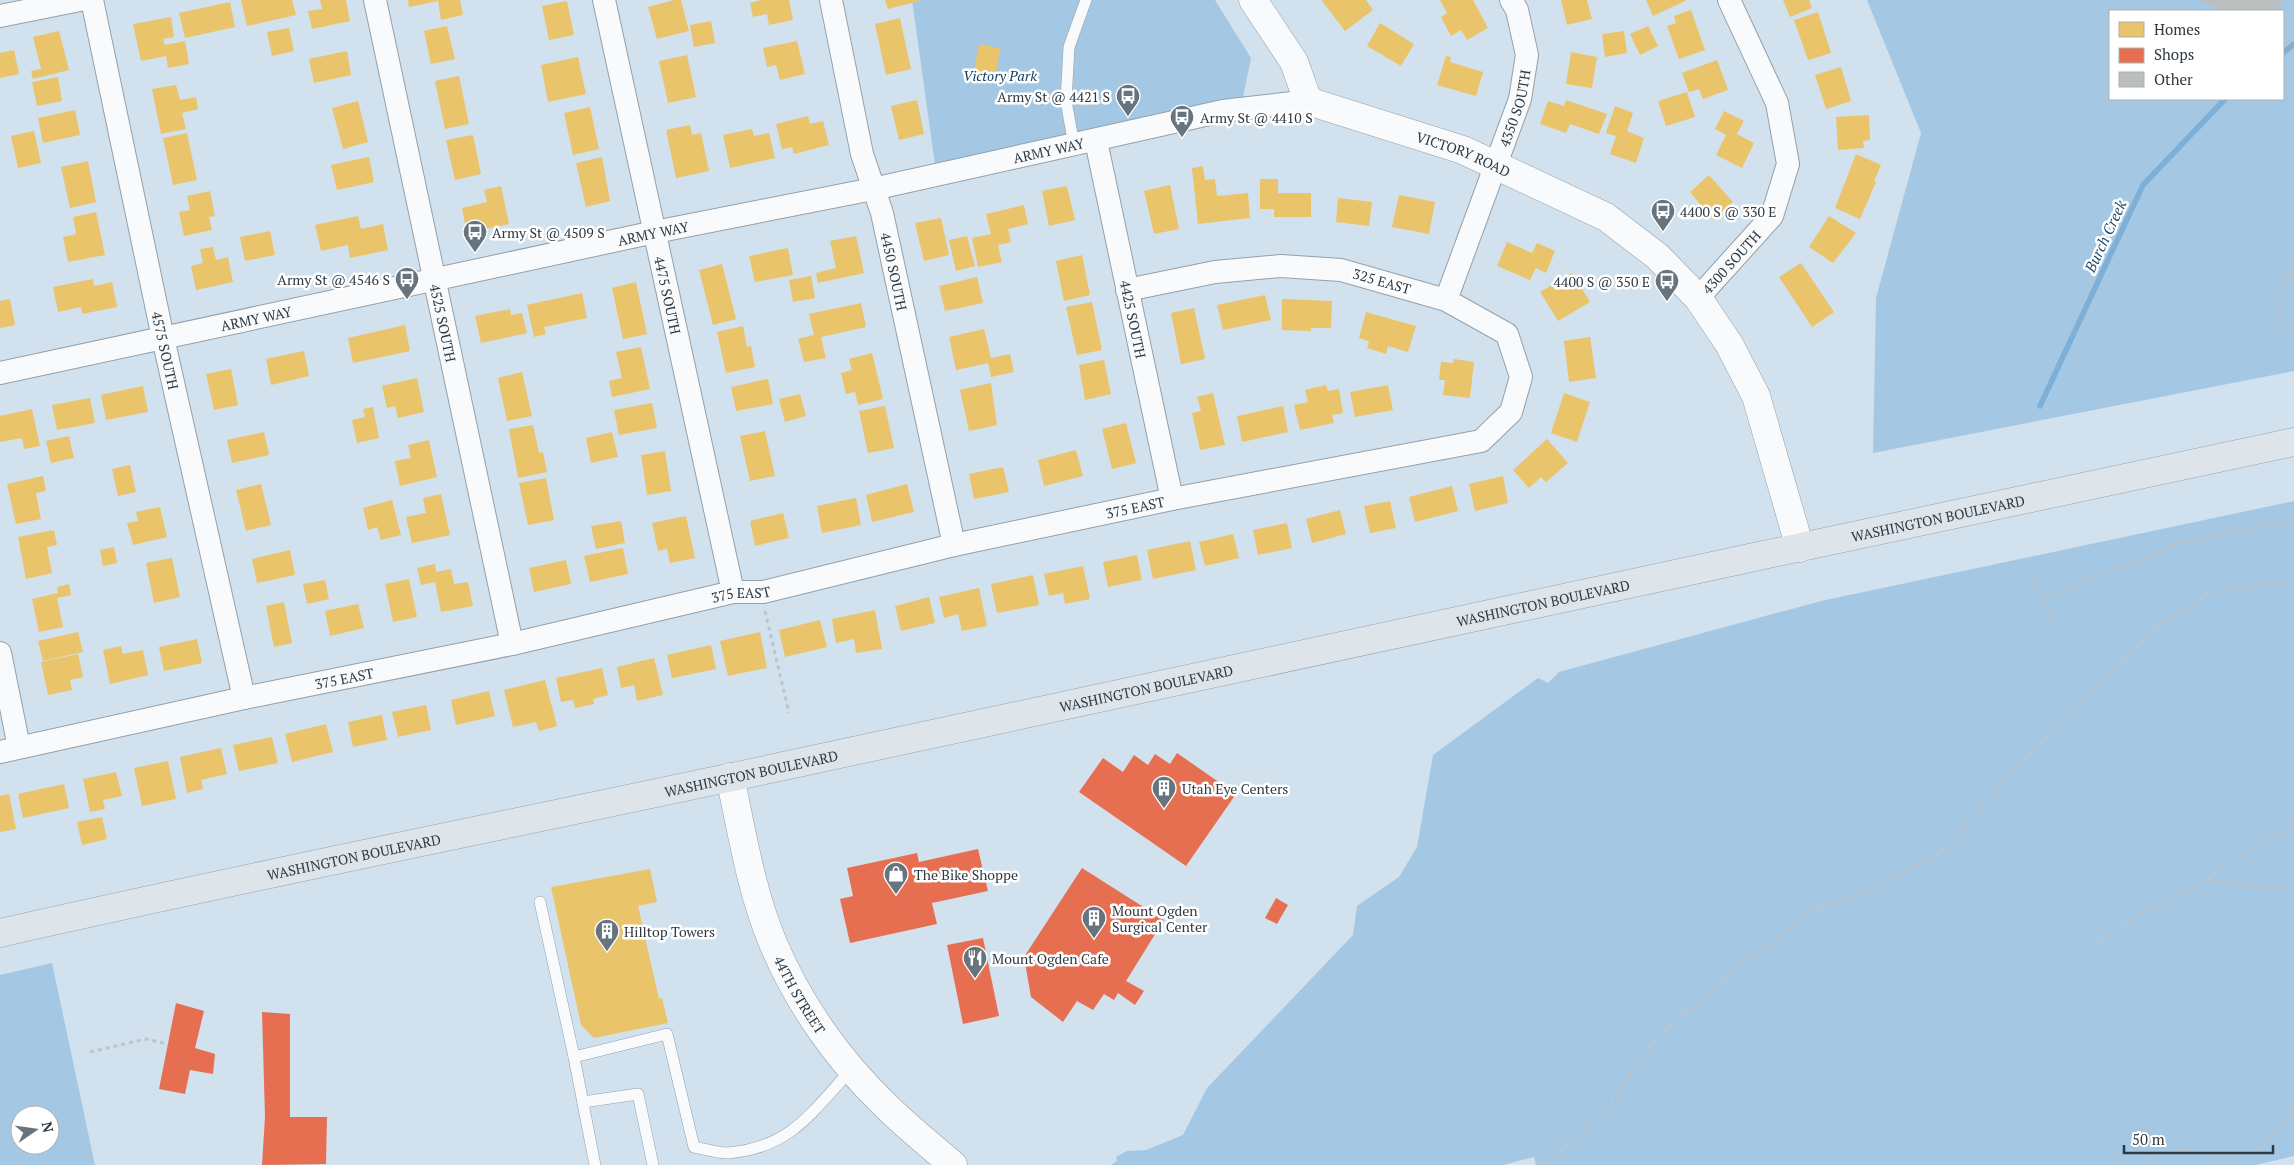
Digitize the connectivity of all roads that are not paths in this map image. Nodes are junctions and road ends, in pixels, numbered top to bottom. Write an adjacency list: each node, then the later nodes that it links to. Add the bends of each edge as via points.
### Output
1 (80, 0): 10 (street)
2 (92, 0): 21 (street, 4575 SOUTH)
3 (375, 0): 17 (street, 4525 SOUTH)
4 (604, 0): 16 (street, 4475 SOUTH)
5 (831, 0): 15 (street, 4450 SOUTH, via 862,154)
6 (1086, 0): 13 (lane, via 1069,47 1066,100)
7 (1253, 0): 11 (street, via 1294,62)
8 (1511, 0): 14 (street, 4350 SOUTH, via 1517,10 1527,55 1520,99)
9 (1729, 0): 19 (street, 4300 SOUTH, via 1776,103 1788,164 1772,216)
10 (0, 16)
11 (1308, 101): 12 (street, ARMY WAY, via 1223,111); 14 (street, VICTORY ROAD, via 1464,150)
12 (1096, 141): 13 (street, ARMY WAY); 18 (street, 4425 SOUTH)
13 (1074, 145): 15 (street, ARMY WAY)
14 (1494, 166): 19 (street, VICTORY ROAD, via 1606,217 1657,256); 20 (street, 4350 SOUTH)
15 (873, 189): 16 (street, ARMY WAY); 26 (street, 4450 SOUTH, via 882,213)
16 (655, 232): 17 (street, ARMY WAY); 28 (street, 4475 SOUTH)
17 (435, 281): 21 (street, ARMY WAY); 29 (street, 4525 SOUTH)
18 (1127, 290): 20 (street, 325 EAST, via 1215,272 1281,266 1341,270); 25 (street, 4425 SOUTH)
19 (1698, 298): 27 (street, 4300 SOUTH, via 1729,344 1756,396)
20 (1446, 300): 23 (street, 325 EAST, via 1507,334 1521,377 1511,412)
21 (163, 338): 22 (street, ARMY WAY); 31 (street, 4575 SOUTH)
22 (0, 373)
23 (1481, 441): 25 (street, 375 EAST)
24 (2294, 442): 27 (main road, WASHINGTON BOULEVARD)
25 (1172, 499): 26 (street, 375 EAST)
26 (954, 544): 28 (street, 375 EAST, via 763,592)
27 (1800, 548): 33 (main road, WASHINGTON BOULEVARD, via 1507,608)
28 (733, 592): 29 (street, 375 EAST)
29 (512, 644): 31 (street, 375 EAST)
30 (0, 653): 32 (street)
31 (244, 698): 32 (street, 375 EAST)
32 (10, 749)
33 (730, 777): 35 (main road, WASHINGTON BOULEVARD, via 187,890); 37 (street, 44TH STREET, via 751,872 772,940 786,972 829,1042)
34 (540, 902): 36 (lane)
35 (0, 933)
36 (574, 1058): 37 (lane, via 667,1034 694,1147 726,1153 768,1145 797,1129); 38 (lane)
37 (853, 1068): 41 (street, 44TH STREET, via 884,1104)
38 (583, 1102): 39 (lane); 40 (lane, via 638,1094)
39 (595, 1165)
40 (653, 1165)
41 (953, 1165)

